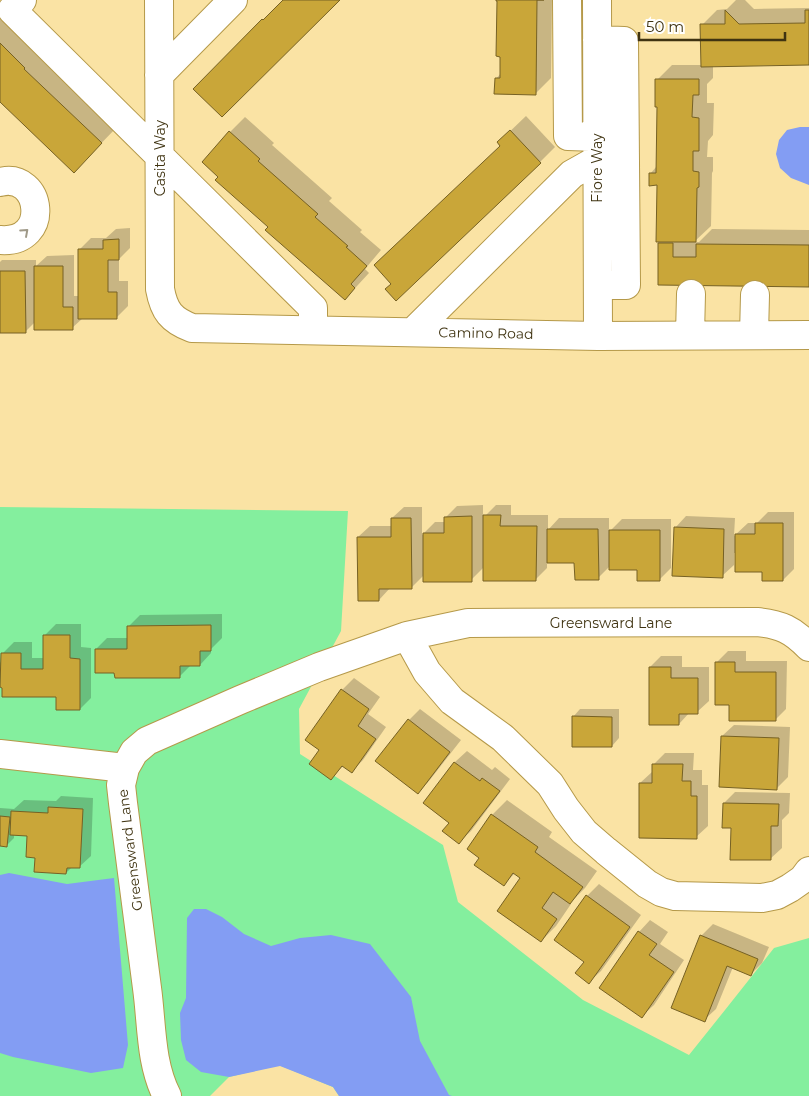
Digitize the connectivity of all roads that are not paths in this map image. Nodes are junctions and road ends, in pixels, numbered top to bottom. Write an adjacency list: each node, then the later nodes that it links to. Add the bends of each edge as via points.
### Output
1 (22, 0): 9 (street, via 12,10)
2 (159, 0): 7 (street, Casita Way)
3 (234, 0): 7 (street)
4 (567, 0): 8 (street, via 568,136)
5 (597, 0): 6 (street, Fiore Way)
6 (597, 40): 8 (street, Fiore Way); 12 (street, via 624,41 626,275 626,285)
7 (159, 75): 9 (street, Casita Way)
8 (597, 148): 12 (street, Fiore Way); 17 (street)
9 (160, 155): 15 (street, Casita Way, via 160,289); 16 (street, via 313,308)
10 (0, 182): 11 (street, one-way to 10, via 18,238 26,233 36,217 34,198 29,191 13,182)
11 (0, 240)
12 (598, 285): 20 (street, Fiore Way)
13 (690, 294): 21 (street)
14 (755, 295): 18 (street)
15 (169, 314): 16 (street, Camino Road, via 192,328)
16 (313, 330): 17 (street, Camino Road)
17 (413, 332): 20 (street, Camino Road)
18 (754, 335): 19 (street, Camino Road); 21 (street, Camino Road)
19 (809, 335)
20 (598, 336): 21 (street, Camino Road)
21 (690, 336)
22 (407, 636): 23 (street, Greensward Lane, via 468,623 757,622 785,628); 25 (street, Greensward Lane, via 319,667 147,740 134,752); 26 (street, via 427,672 452,701 503,738 550,784 584,832 661,892 675,896 762,898 790,888)
23 (809, 647)
24 (0, 754): 25 (street)
25 (125, 768): 27 (street, Greensward Lane, via 121,785 122,803 154,1056)
26 (809, 871)
27 (167, 1096)

